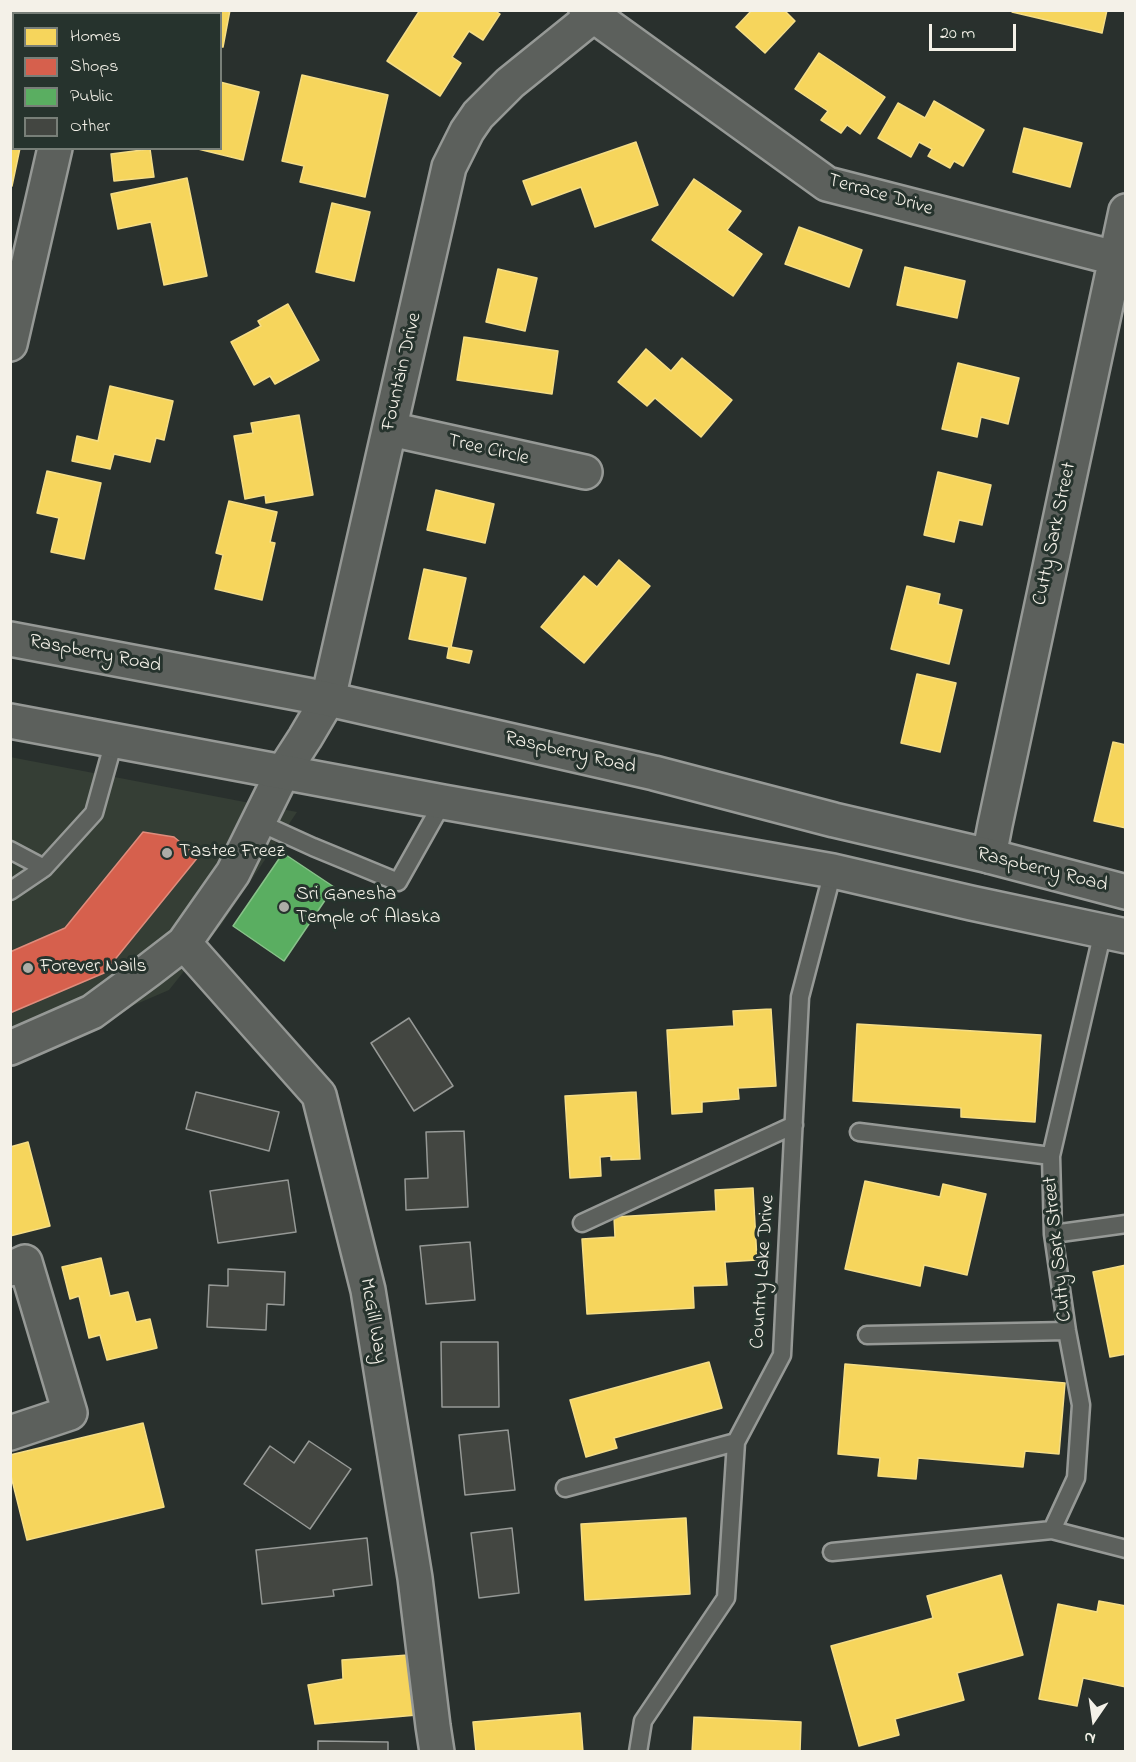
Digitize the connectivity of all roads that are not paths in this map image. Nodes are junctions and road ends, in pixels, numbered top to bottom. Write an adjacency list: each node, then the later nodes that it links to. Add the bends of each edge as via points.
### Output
1 (590, 13): 4 (street, Terrace Drive, via 827,184); 6 (street, Fountain Drive, via 510,84 466,131 449,167)
2 (55, 150): 5 (street)
3 (1125, 211): 4 (street, Cutty Sark Street)
4 (1115, 258): 16 (street, Cutty Sark Street)
5 (10, 344)
6 (390, 429): 7 (street, Tree Circle); 9 (street, Fountain Drive)
7 (585, 472)
8 (10, 639): 9 (street, Raspberry Road)
9 (327, 699): 12 (street, Fountain Drive); 16 (street, Raspberry Road, via 654,773)
10 (10, 721): 11 (street)
11 (114, 741): 12 (street); 17 (lane, via 94,813)
12 (283, 772): 13 (street); 14 (street)
13 (443, 802): 14 (lane, via 398,882); 18 (street)
14 (258, 822): 22 (street, via 233,873)
15 (10, 850): 17 (lane)
16 (989, 856): 20 (street, Raspberry Road)
17 (44, 868): 19 (lane)
18 (833, 871): 21 (street); 24 (lane, Country Lake Drive, via 800,997)
19 (10, 891)
20 (1125, 892)
21 (1114, 934): 26 (lane, Cutty Sark Street)
22 (184, 943): 23 (street, via 92,1012); 39 (street, McGill Way, via 319,1095 368,1290 415,1578)
23 (10, 1048)
24 (794, 1125): 27 (lane); 34 (lane, Country Lake Drive, via 782,1355)
25 (860, 1132): 26 (lane)
26 (1051, 1156): 29 (lane, Cutty Sark Street)
27 (582, 1223)
28 (1125, 1224): 29 (lane)
29 (1053, 1234): 31 (lane, Cutty Sark Street)
30 (10, 1269): 33 (street, via 25,1262 70,1413)
31 (1067, 1331): 32 (lane); 36 (lane, Cutty Sark Street, via 1081,1405 1076,1478)
32 (867, 1335)
33 (10, 1433)
34 (736, 1442): 35 (lane); 40 (lane, Country Lake Drive, via 726,1598 644,1721)
35 (565, 1488)
36 (1052, 1530): 37 (lane); 38 (lane)
37 (1125, 1549)
38 (832, 1552)
39 (437, 1752)
40 (639, 1752)

